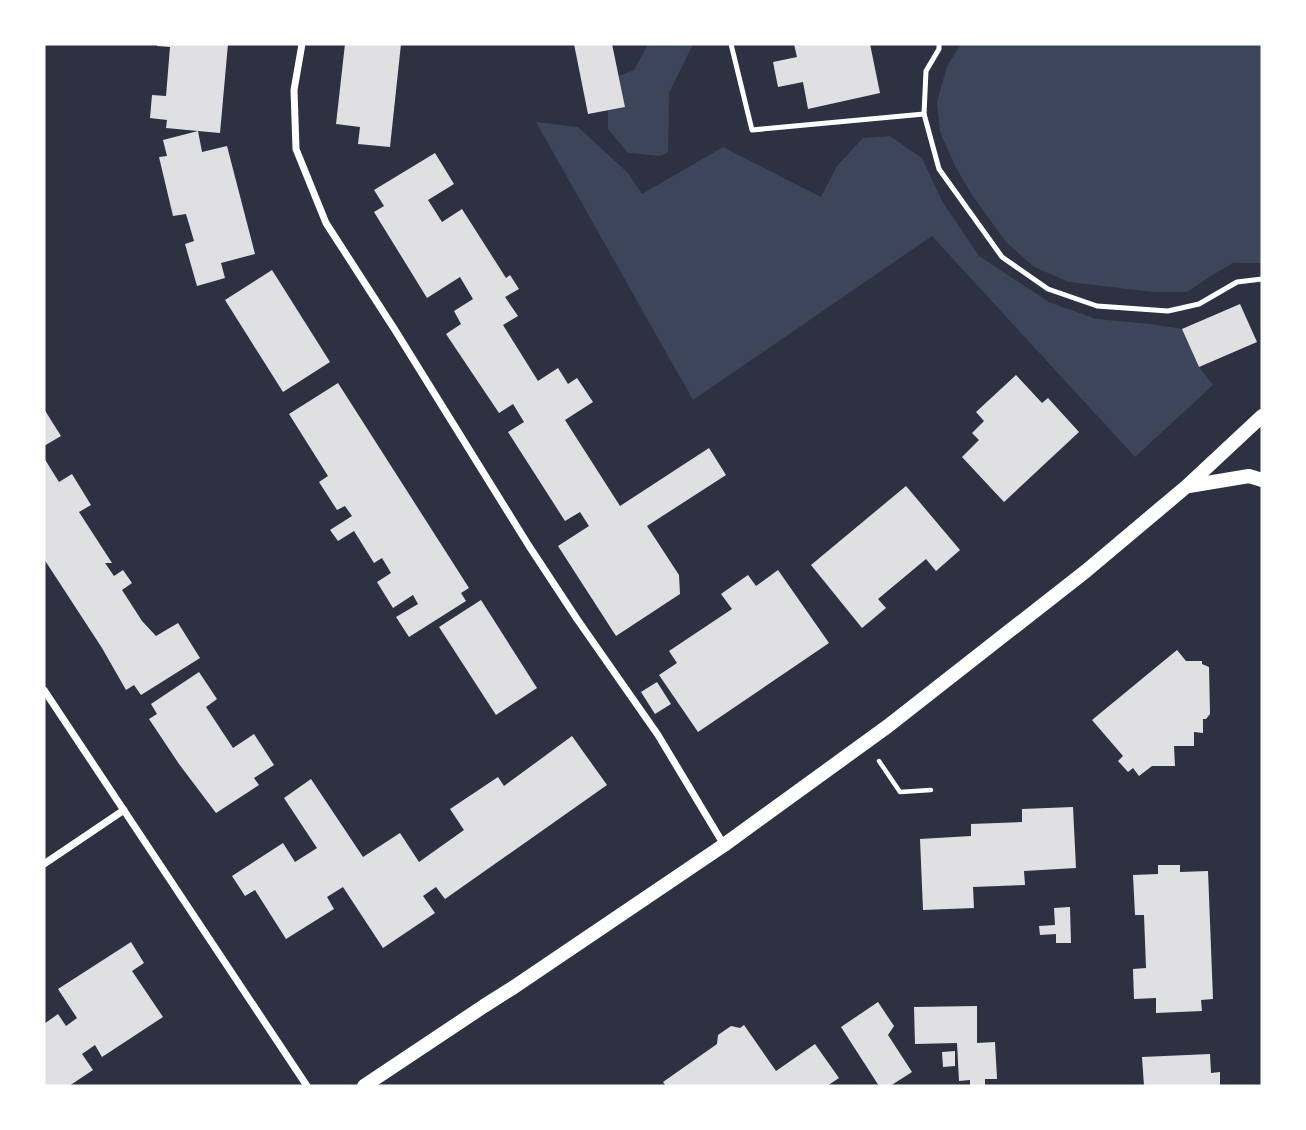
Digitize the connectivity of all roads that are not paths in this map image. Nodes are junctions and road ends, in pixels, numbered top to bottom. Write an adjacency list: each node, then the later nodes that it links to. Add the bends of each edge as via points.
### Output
1 (302, 44): 11 (street, via 293,90 296,149 326,223 576,619 658,735)
2 (731, 44): 4 (lane, via 751,131)
3 (939, 44): 4 (lane, via 926,71)
4 (924, 114): 5 (lane, via 939,169 1002,257 1048,289 1097,306 1168,311 1199,303 1237,282)
5 (1262, 279)
6 (1262, 416): 8 (main road)
7 (1262, 480): 8 (main road, via 1249,476)
8 (1187, 486): 11 (main road, via 888,726)
9 (44, 690): 10 (street)
10 (124, 810): 12 (street); 13 (street)
11 (724, 845): 14 (main road)
12 (44, 864)
13 (307, 1086)
14 (364, 1086)

